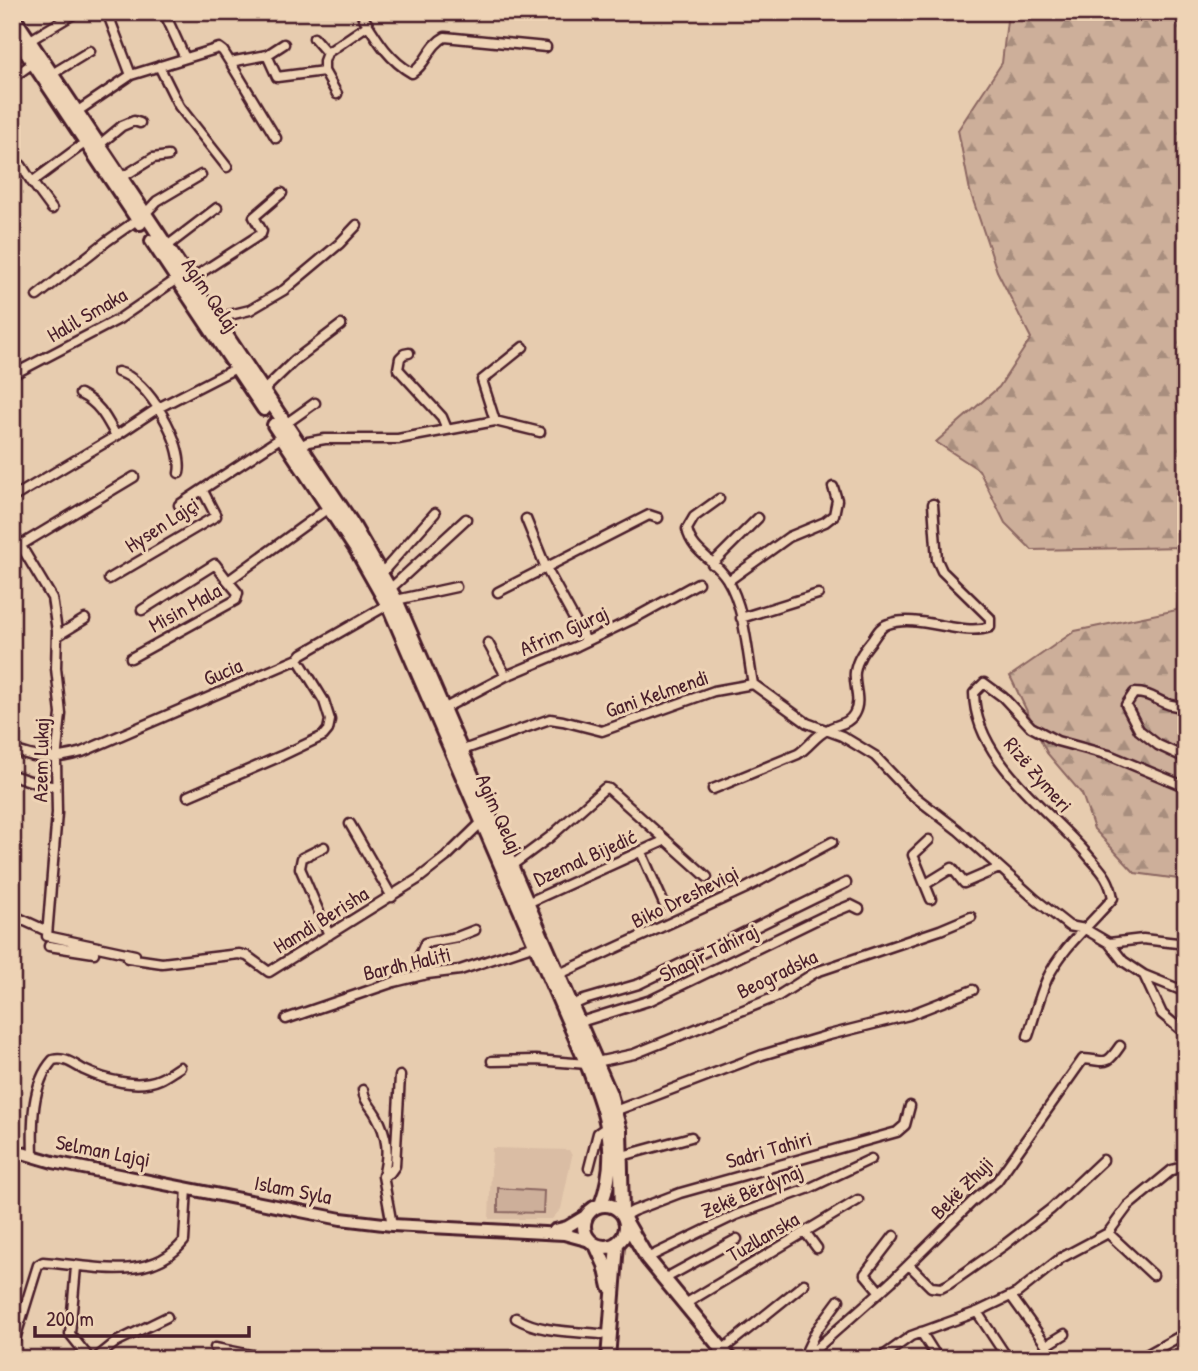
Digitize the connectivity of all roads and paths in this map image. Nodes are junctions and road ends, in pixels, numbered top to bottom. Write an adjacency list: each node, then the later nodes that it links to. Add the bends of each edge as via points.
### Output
1 (76, 12): 9 (street)
2 (107, 12): 20 (street)
3 (164, 12): 14 (street)
4 (360, 12): 6 (street)
5 (13, 22): 9 (main road, Agim Qelaj)
6 (368, 25): 10 (street, via 384,51 412,74 436,42 446,37); 12 (street)
7 (314, 38): 12 (street)
8 (284, 44): 13 (street)
9 (22, 46): 16 (main road, Agim Qelaj); 19 (main road, Agim Qelaj)
10 (545, 47)
11 (90, 51): 19 (street)
12 (327, 53): 18 (street)
13 (267, 55): 15 (street); 18 (street, via 277,76)
14 (185, 58): 15 (street, via 219,48); 17 (street)
15 (230, 62): 25 (street)
16 (33, 63): 21 (street); 23 (main road, Agim Qelaj)
17 (159, 65): 20 (street); 29 (street, via 179,106)
18 (324, 71): 22 (street)
19 (52, 74): 23 (main road, Agim Qelaj)
20 (131, 75): 23 (street)
21 (12, 78)
22 (337, 94)
23 (73, 114): 26 (main road, Agim Qelaj)
24 (140, 124): 26 (street, via 134,121 122,126)
25 (276, 138)
26 (92, 144): 31 (main road, Agim Qelaj); 32 (street); 36 (main road, Agim Qelaj)
27 (168, 156): 31 (street, via 153,158)
28 (20, 165): 32 (street)
29 (227, 167)
30 (201, 175): 36 (street, via 157,201)
31 (121, 178): 36 (main road, Agim Qelaj)
32 (32, 182): 35 (street)
33 (282, 193): 39 (street, Halil Smaka, via 254,217 261,234)
34 (217, 208): 38 (street)
35 (51, 209)
36 (141, 217): 38 (main road, Agim Qelaj); 39 (main road, Agim Qelaj); 40 (street)
37 (357, 225): 41 (street, via 284,290 254,309)
38 (166, 247): 39 (main road, Agim Qelaj)
39 (182, 282): 41 (main road, Agim Qelaj); 47 (street, Halil Smaka)
40 (37, 296)
41 (210, 321): 45 (main road, Agim Qelaj)
42 (341, 326): 49 (street)
43 (523, 347): 52 (street, via 482,380)
44 (409, 353): 53 (street, via 400,358 398,369 437,411)
45 (240, 366): 49 (main road, Agim Qelaj); 51 (street)
46 (118, 372): 51 (street, via 141,386)
47 (12, 375)
48 (80, 394): 56 (street, via 102,409)
49 (259, 394): 54 (main road, Agim Qelaj)
50 (315, 403): 54 (street, Hysen Lajçi)
51 (158, 408): 56 (street); 58 (street, via 180,452)
52 (495, 421): 53 (street); 55 (street)
53 (447, 429): 57 (street, via 398,439 325,439)
54 (283, 431): 57 (main road, Agim Qelaj); 61 (street, Hysen Lajçi)
55 (540, 432)
56 (116, 436): 62 (street)
57 (296, 449): 66 (main road, Agim Qelaj)
58 (179, 472)
59 (134, 477): 73 (street)
60 (833, 487): 79 (street, via 837,500 834,515 789,537)
61 (204, 491): 65 (street, Hysen Lajçi); 77 (street, Hysen Lajçi, via 216,516)
62 (12, 498)
63 (719, 499): 74 (street, via 694,517 687,529 692,545)
64 (933, 504): 97 (street, via 942,571 990,618 990,627 887,624 859,658 855,673 858,703 853,716)
65 (179, 505)
66 (332, 505): 76 (main road, Agim Qelaj); 78 (street, Misin Mala)
67 (435, 513): 76 (street)
68 (658, 518): 75 (street, via 649,515)
69 (758, 518): 74 (street)
70 (466, 519): 84 (street)
71 (526, 519): 75 (street)
72 (12, 531): 73 (street, Azem Lukaj)
73 (21, 545): 88 (street, Azem Lukaj, via 52,598)
74 (712, 564): 79 (street)
75 (546, 568): 82 (street); 89 (street)
76 (378, 578): 84 (main road, Agim Qelaj)
77 (108, 579)
78 (228, 581): 85 (street, Misin Mala, via 215,564); 91 (street, Misin Mala, via 238,593 236,600)
79 (728, 581): 86 (street)
80 (698, 583): 89 (street, Afrim Gjuraj)
81 (456, 587): 84 (street)
82 (498, 592)
83 (818, 594): 86 (street)
84 (391, 598): 92 (street, Gucia); 96 (main road, Agim Qelaj)
85 (142, 610)
86 (741, 618): 94 (street)
87 (85, 620): 88 (street)
88 (57, 636): 101 (street, Azem Lukaj, via 61,714)
89 (586, 641): 93 (street, Afrim Gjuraj)
90 (488, 643): 93 (street)
91 (131, 658)
92 (298, 659): 101 (street, Gucia); 106 (street, via 324,701 328,730)
93 (506, 676): 96 (street, Afrim Gjuraj)
94 (753, 684): 97 (street); 99 (street, Gani Kelmendi, via 714,691 602,732 550,719)
95 (1186, 706): 100 (street, via 1172,707 1147,693 1135,693 1126,705 1139,730)
96 (439, 711): 99 (main road, Agim Qelaj)
97 (824, 731): 105 (street, via 799,754); 115 (street, via 875,756 910,793)
98 (12, 749): 101 (street)
99 (457, 752): 107 (main road, Agim Qelaj)
100 (1186, 758)
101 (55, 760): 103 (street, Azem Lukaj)
102 (12, 775): 103 (street)
103 (56, 787): 128 (street, Azem Lukaj)
104 (1186, 788): 126 (street, Rizë Zymeri, via 1031,727 984,683 974,693 988,744 1110,882 1114,898)
105 (713, 789)
106 (188, 796)
107 (485, 819): 114 (main road, Agim Qelaj); 119 (street, Hamdi Berisha, via 439,864); 122 (main road, Agim Qelaj)
108 (350, 824): 119 (street, Hamdi Berisha)
109 (666, 840): 113 (street, Dzemal Bijedić); 114 (street, Agim Qelaj, via 605,788); 116 (street, Agim Qelaj)
110 (929, 840): 118 (street, via 913,855)
111 (832, 842): 137 (street, Biko Dresheviqi, via 746,888)
112 (324, 847): 129 (street, via 302,858 300,868)
113 (641, 852): 121 (street); 122 (street, Dzemal Bijedić)
114 (511, 866): 122 (main road, Agim Qelaj)
115 (999, 868): 118 (street, via 964,883 952,868); 126 (street, via 1069,926)
116 (708, 877)
117 (846, 883): 140 (street, via 639,984)
118 (926, 884): 120 (street)
119 (392, 897): 129 (street, Hamdi Berisha)
120 (931, 898)
121 (664, 904)
122 (523, 905): 132 (main road, Agim Qelaj); 137 (main road, Agim Qelaj)
123 (859, 909): 142 (street, Shaqir Tahiraj, via 851,905 651,1000)
124 (12, 915): 128 (street)
125 (971, 917): 147 (street, Beogradska, via 838,964 778,996 634,1054)
126 (1085, 929): 130 (street); 144 (street, via 1047,979)
127 (475, 930): 135 (street, via 425,943 420,955)
128 (47, 931): 134 (street, via 48,937)
129 (329, 935): 133 (street, Hamdi Berisha, via 270,972 239,954 162,963)
130 (1109, 943): 131 (street, via 1143,939); 136 (street, via 1123,961)
131 (1186, 944)
132 (535, 945): 135 (street, Bardh Haliti, via 460,970); 137 (main road, Agim Qelaj)
133 (49, 946)
134 (135, 955)
135 (424, 975): 141 (street, Bardh Haliti)
136 (1144, 975): 139 (street); 143 (street, via 1162,1014)
137 (554, 977): 140 (main road, Agim Qelaj)
138 (974, 990): 152 (street, via 909,1015 762,1055)
139 (1186, 992)
140 (568, 1007): 142 (main road, Agim Qelaj)
141 (286, 1019)
142 (575, 1023): 147 (main road, Agim Qelaj)
143 (1186, 1034)
144 (1028, 1036)
145 (1120, 1046): 177 (street, Bekë Zhuji, via 1106,1063 1083,1059 997,1181)
146 (492, 1061): 147 (street)
147 (593, 1064): 152 (main road, Agim Qelaj)
148 (180, 1067): 155 (street, via 160,1079 128,1082 91,1073 60,1058 52,1060 40,1080 33,1116)
149 (400, 1076): 161 (street, via 394,1166)
150 (363, 1090): 161 (street, via 385,1135 388,1160)
151 (910, 1106): 166 (street, Sadri Tahiri, via 905,1125 897,1132 680,1194)
152 (610, 1117): 156 (main road, Agim Qelaj); 160 (street, via 598,1133); 164 (main road, Agim Qelaj, via 612,1156)
153 (691, 1137): 156 (street)
154 (12, 1150): 155 (street, Selman Lajqi)
155 (33, 1156): 162 (street, Selman Lajqi)
156 (622, 1156): 166 (main road, Agim Qelaj)
157 (871, 1158): 176 (street, Zekë Bërdynaj)
158 (1102, 1160): 177 (street, via 1051,1209 942,1288 931,1287)
159 (1184, 1167): 170 (street, via 1172,1170 1128,1206)
160 (589, 1168)
161 (383, 1176): 167 (street)
162 (187, 1188): 167 (street, Islam Syla); 178 (street, via 184,1241 167,1258 129,1269)
163 (858, 1200): 169 (street, Tuzllanska)
164 (601, 1205): 165 (main road); 166 (main road, via 611,1205)
165 (587, 1215): 168 (street, Islam Syla); 173 (main road, via 584,1229)
166 (624, 1217): 174 (main road, via 625,1235); 176 (main road)
167 (392, 1225): 168 (street, Islam Syla)
168 (544, 1232): 173 (street, Islam Syla)
169 (806, 1233): 175 (street); 186 (street, Tuzllanska)
170 (1108, 1233): 179 (street); 183 (street, via 1061,1258)
171 (894, 1236): 182 (street, via 864,1274)
172 (737, 1239): 180 (street, Zekë Bërdynaj)
173 (593, 1243): 174 (main road, via 610,1247); 184 (main road, via 605,1265)
174 (618, 1243): 176 (main road); 184 (main road)
175 (817, 1248)
176 (648, 1258): 180 (main road)
177 (909, 1265): 182 (street, Bekë Zhuji)
178 (76, 1267): 194 (street, via 37,1265); 198 (street, via 70,1334)
179 (1153, 1275)
180 (664, 1279): 186 (main road)
181 (804, 1284): 196 (street)
182 (880, 1292): 197 (street, Bekë Zhuji)
183 (1011, 1296): 187 (street); 192 (street, via 1048,1348)
184 (612, 1297): 193 (main road)
185 (839, 1300): 197 (street, via 807,1350)
186 (685, 1304): 196 (main road)
187 (977, 1312): 190 (street); 205 (street)
188 (167, 1317): 199 (street, via 117,1342)
189 (516, 1318): 193 (street, via 549,1330)
190 (922, 1332): 203 (street); 204 (street)
191 (1186, 1333): 206 (street)
192 (1065, 1334)
193 (608, 1335): 201 (main road)
194 (15, 1339)
195 (215, 1348): 200 (street)
196 (726, 1354)
197 (813, 1356): 202 (street, Bekë Zhuji)
198 (90, 1359)
199 (95, 1359)
200 (271, 1359)
201 (608, 1359)
202 (794, 1359)
203 (879, 1359)
204 (938, 1359)
205 (1007, 1359)
206 (1139, 1359)

